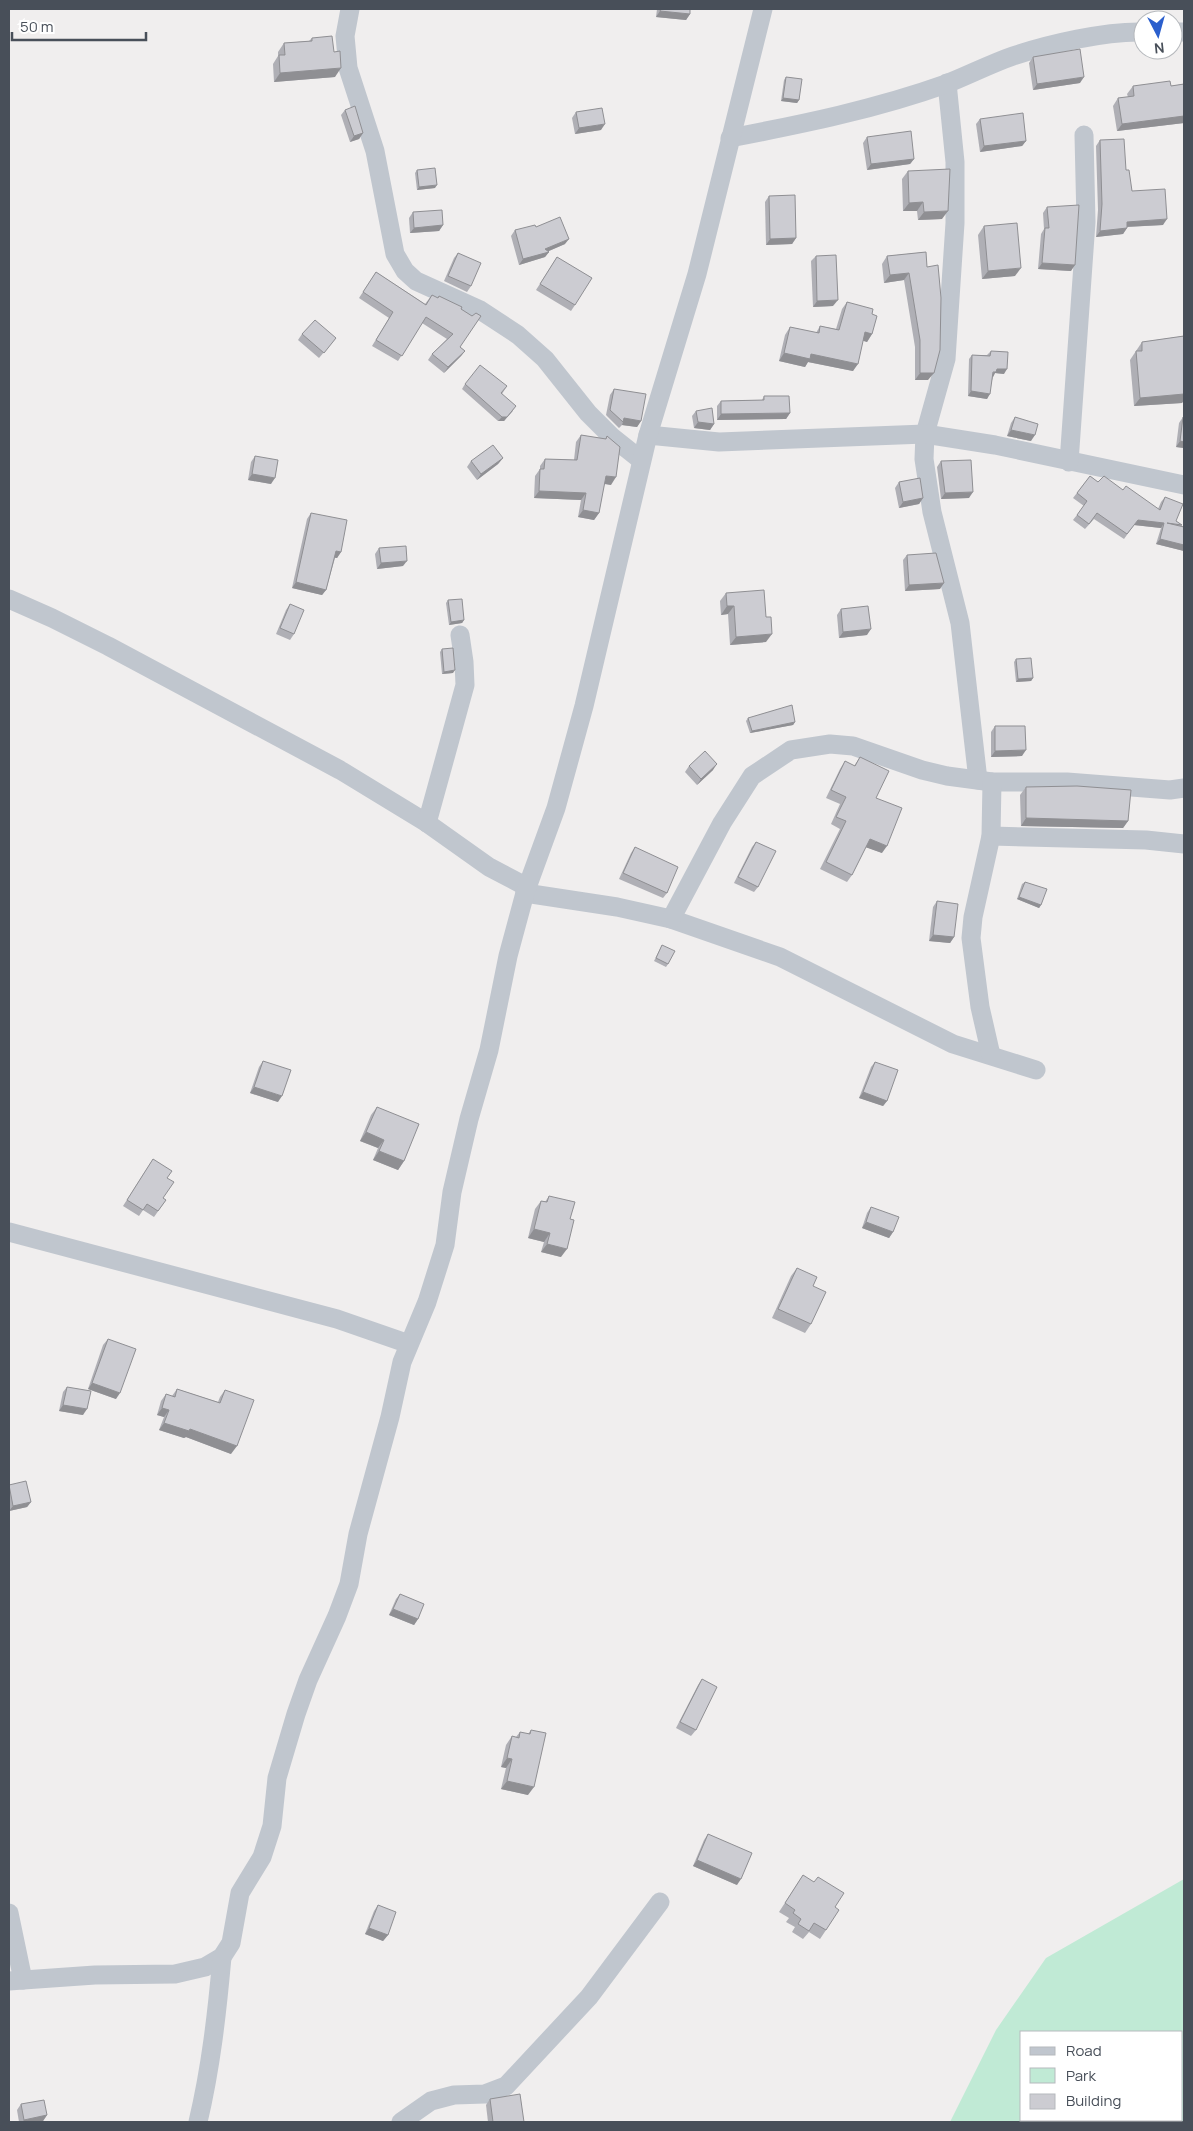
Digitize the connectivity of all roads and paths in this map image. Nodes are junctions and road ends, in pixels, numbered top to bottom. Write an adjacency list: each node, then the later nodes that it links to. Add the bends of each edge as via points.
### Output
1 (350, 9): 9 (street, via 345,36 348,68 375,152 395,254 405,271 416,281 480,310 518,335 545,359 588,413)
2 (763, 9): 6 (street)
3 (1133, 33): 4 (street, via 1022,54)
4 (947, 83): 6 (street, via 808,124); 7 (street, via 955,162 956,216 946,360)
5 (1084, 135): 10 (street, via 1086,222)
6 (730, 138): 8 (street, via 697,274)
7 (925, 434): 8 (street, via 719,442); 10 (street, via 995,445); 14 (street, via 926,481 960,623)
8 (648, 435): 9 (street)
9 (642, 460): 19 (street, via 584,706 556,808)
10 (1069, 462): 11 (street)
11 (1184, 485)
12 (9, 600): 16 (street, via 108,646 340,770)
13 (460, 635): 16 (street, via 465,685)
14 (985, 781): 15 (street, via 1067,782 1161,790); 17 (street); 20 (street, via 922,770 852,746 830,744 791,750 752,776 722,823)
15 (1184, 788)
16 (427, 823): 19 (street)
17 (991, 836): 18 (street); 21 (street, via 973,917 972,938 980,1006)
18 (1184, 844)
19 (526, 890): 20 (street); 24 (street, via 452,1192 445,1245 427,1302)
20 (671, 919): 21 (street, via 780,958 953,1044)
21 (991, 1055): 22 (street)
22 (1036, 1070)
23 (9, 1232): 24 (street, via 337,1319)
24 (409, 1344): 27 (street, via 358,1534 349,1584 296,1714 277,1778 270,1834 262,1856 240,1893 231,1943)
25 (660, 1902): 30 (street, via 589,1997 506,2086 485,2094 454,2095 431,2101)
26 (9, 1913): 28 (street)
27 (222, 1956): 28 (street, via 205,1967 175,1974); 29 (street, via 215,2032)
28 (16, 1980)
29 (198, 2122)
30 (401, 2122)

